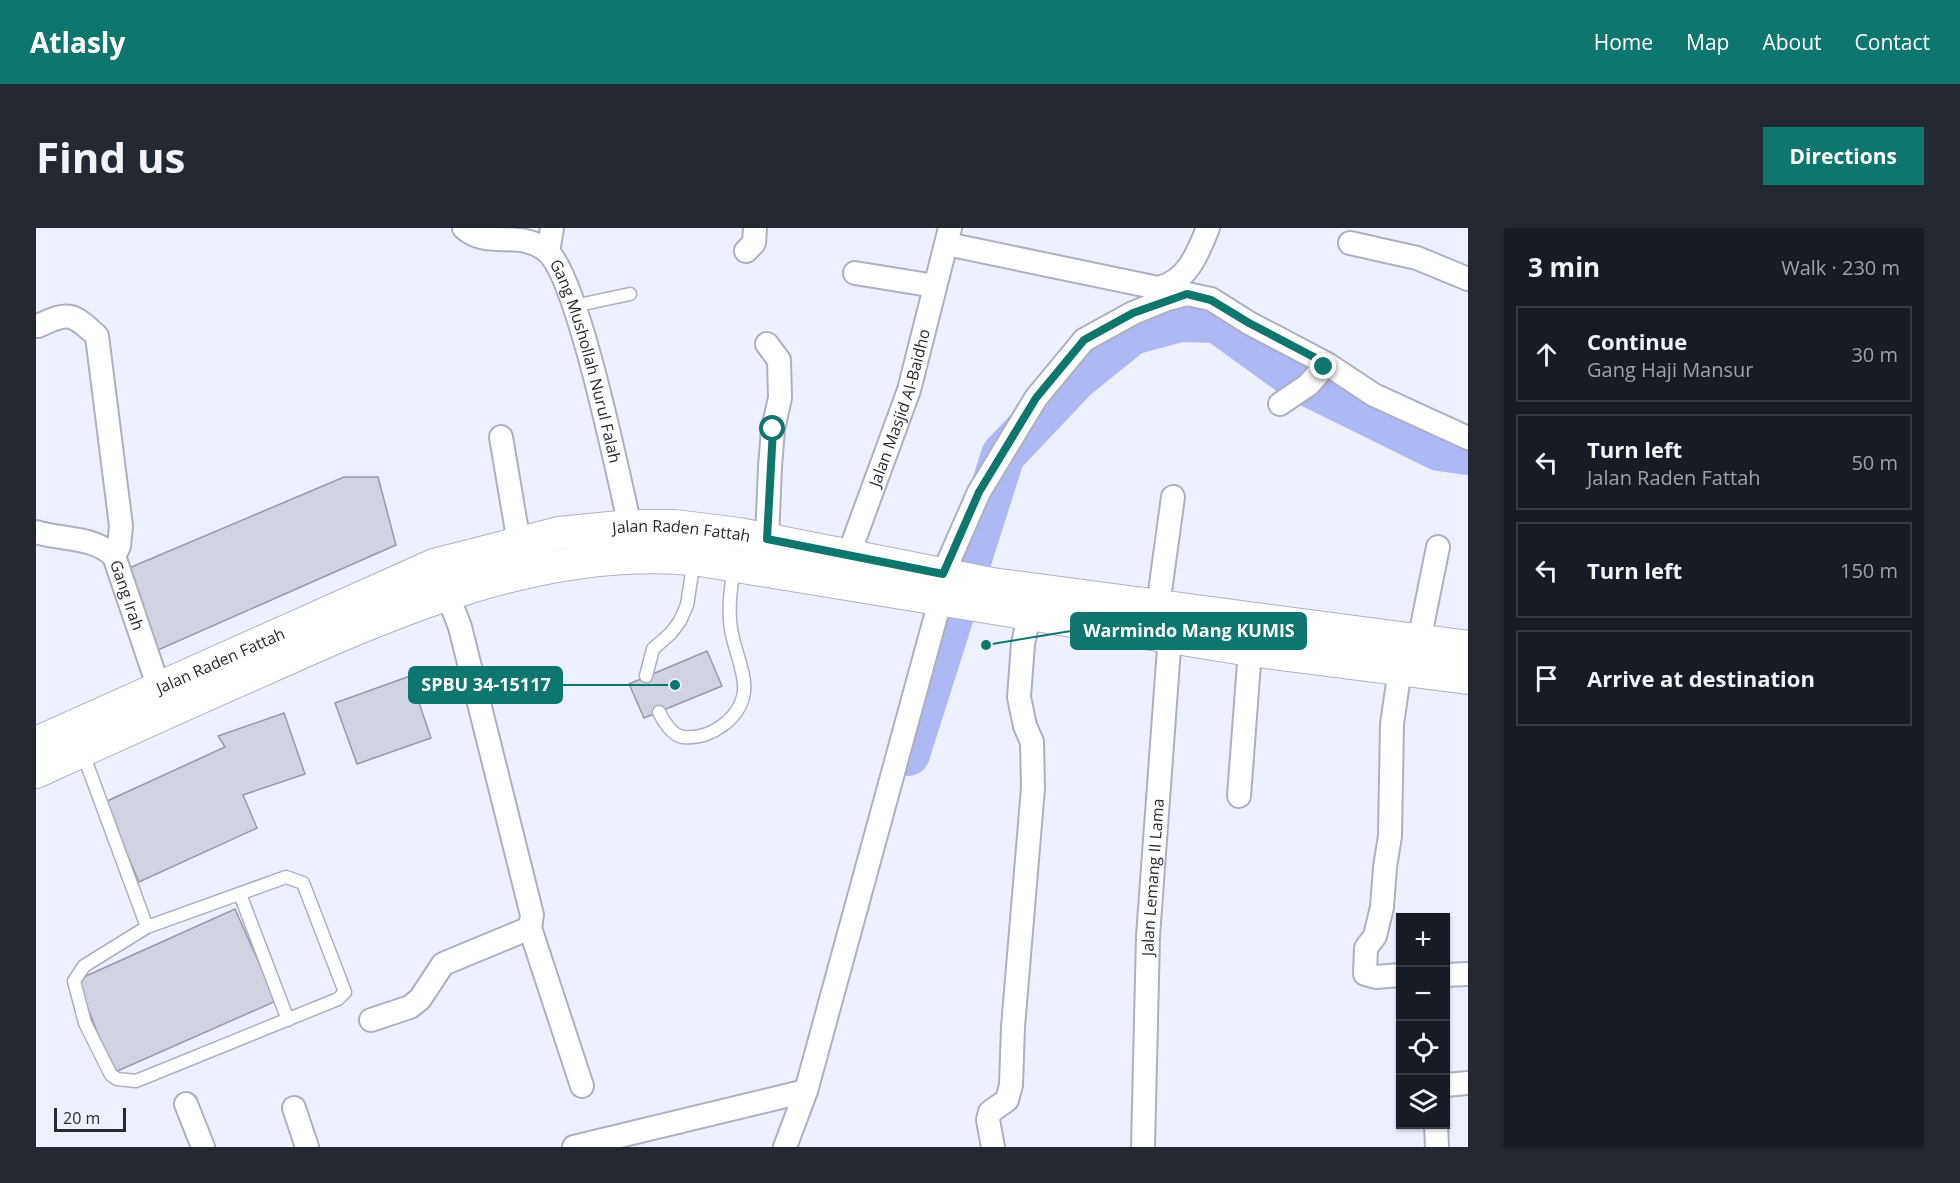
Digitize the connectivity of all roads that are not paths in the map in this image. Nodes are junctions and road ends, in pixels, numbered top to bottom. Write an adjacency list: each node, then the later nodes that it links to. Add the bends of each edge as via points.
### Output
1 (464, 228): 8 (street, Gang Mushollah Nurul Falah, via 472,236 525,238)
2 (552, 228): 8 (street)
3 (754, 228): 7 (street, via 754,243)
4 (1208, 228): 5 (street, via 1186,273 1171,285 1158,288)
5 (948, 236): 11 (street, Jalan Masjid Al-Baidho)
6 (1350, 243): 10 (street, via 1417,258)
7 (746, 251)
8 (548, 252): 13 (street, Gang Mushollah Nurul Falah)
9 (855, 273): 11 (street)
10 (1468, 279)
11 (935, 286): 28 (street, Jalan Masjid Al-Baidho, via 909,390)
12 (630, 294): 13 (lane)
13 (574, 306): 21 (street, Gang Mushollah Nurul Falah)
14 (38, 326): 27 (street, via 69,315 97,336 121,526)
15 (767, 344): 26 (street, via 779,360 780,398 770,467)
16 (1326, 365): 17 (street, via 1308,385); 19 (street, via 1374,395); 30 (street, via 1211,300 1187,294 1133,313 1084,340 1036,398 979,492)
17 (1280, 404)
18 (501, 437): 23 (street)
19 (1468, 438)
20 (1173, 497): 33 (street, Jalan Lemang II Lama)
21 (630, 526): 23 (main road, Jalan Raden Fattah, via 559,533); 24 (main road, Jalan Raden Fattah)
22 (36, 532): 27 (street, Gang Irah, via 93,543)
23 (519, 543): 29 (main road, Jalan Raden Fattah)
24 (698, 544): 26 (main road, Jalan Raden Fattah); 29 (main road, Jalan Raden Fattah, via 633,557); 38 (lane, via 681,621 653,649)
25 (1438, 547): 34 (street)
26 (742, 548): 28 (main road, Jalan Raden Fattah); 28 (main road, Jalan Raden Fattah); 41 (lane, via 730,594 731,631 744,692 733,716 715,732 693,738 680,737)
27 (114, 556): 40 (street, Gang Irah)
28 (843, 568): 30 (main road, Jalan Raden Fattah)
29 (441, 579): 40 (main road, Jalan Raden Fattah, via 362,625); 48 (street, via 460,627 532,915)
30 (946, 588): 31 (main road, Jalan Raden Fattah); 57 (street)
31 (991, 596): 32 (main road, Jalan Raden Fattah); 33 (main road, Jalan Raden Fattah)
32 (1029, 615): 33 (main road, Jalan Raden Fattah); 65 (street, via 1019,697 1024,726 1032,742 1033,788 1011,1085 1006,1100 990,1112)
33 (1167, 617): 34 (main road, Jalan Raden Fattah); 36 (main road, Jalan Raden Fattah); 66 (street, Jalan Lemang II Lama, via 1148,936)
34 (1419, 641): 35 (main road, Jalan Raden Fattah)
35 (1468, 647)
36 (1250, 650): 37 (main road, Jalan Raden Fattah); 45 (street)
37 (1400, 669): 39 (main road, Jalan Raden Fattah); 50 (street, via 1392,724 1390,836 1382,907 1375,936 1364,958 1365,974)
38 (646, 676)
39 (1468, 678)
40 (163, 701): 42 (main road, Jalan Raden Fattah); 43 (main road, Jalan Raden Fattah)
41 (659, 712)
42 (36, 743)
43 (82, 751): 44 (main road, Jalan Raden Fattah); 47 (lane)
44 (36, 772)
45 (1239, 796)
46 (240, 894): 47 (lane); 52 (lane); 52 (lane, via 286,877 303,883 344,986 345,992 338,999)
47 (147, 927): 52 (lane, via 84,966 74,981 85,1023 111,1075 117,1079 136,1081)
48 (530, 927): 53 (street, via 443,964 420,999 410,1007); 56 (street)
49 (1468, 974): 51 (street)
50 (1396, 975)
51 (1450, 975)
52 (288, 1020)
53 (371, 1020)
54 (1468, 1083): 55 (street)
55 (1450, 1085)
56 (582, 1086)
57 (806, 1091): 63 (street); 64 (street)
58 (186, 1104): 61 (street)
59 (294, 1108): 62 (street)
60 (1436, 1129): 67 (street)
61 (202, 1147)
62 (307, 1147)
63 (574, 1147)
64 (785, 1147)
65 (993, 1147)
66 (1143, 1147)
67 (1437, 1147)

